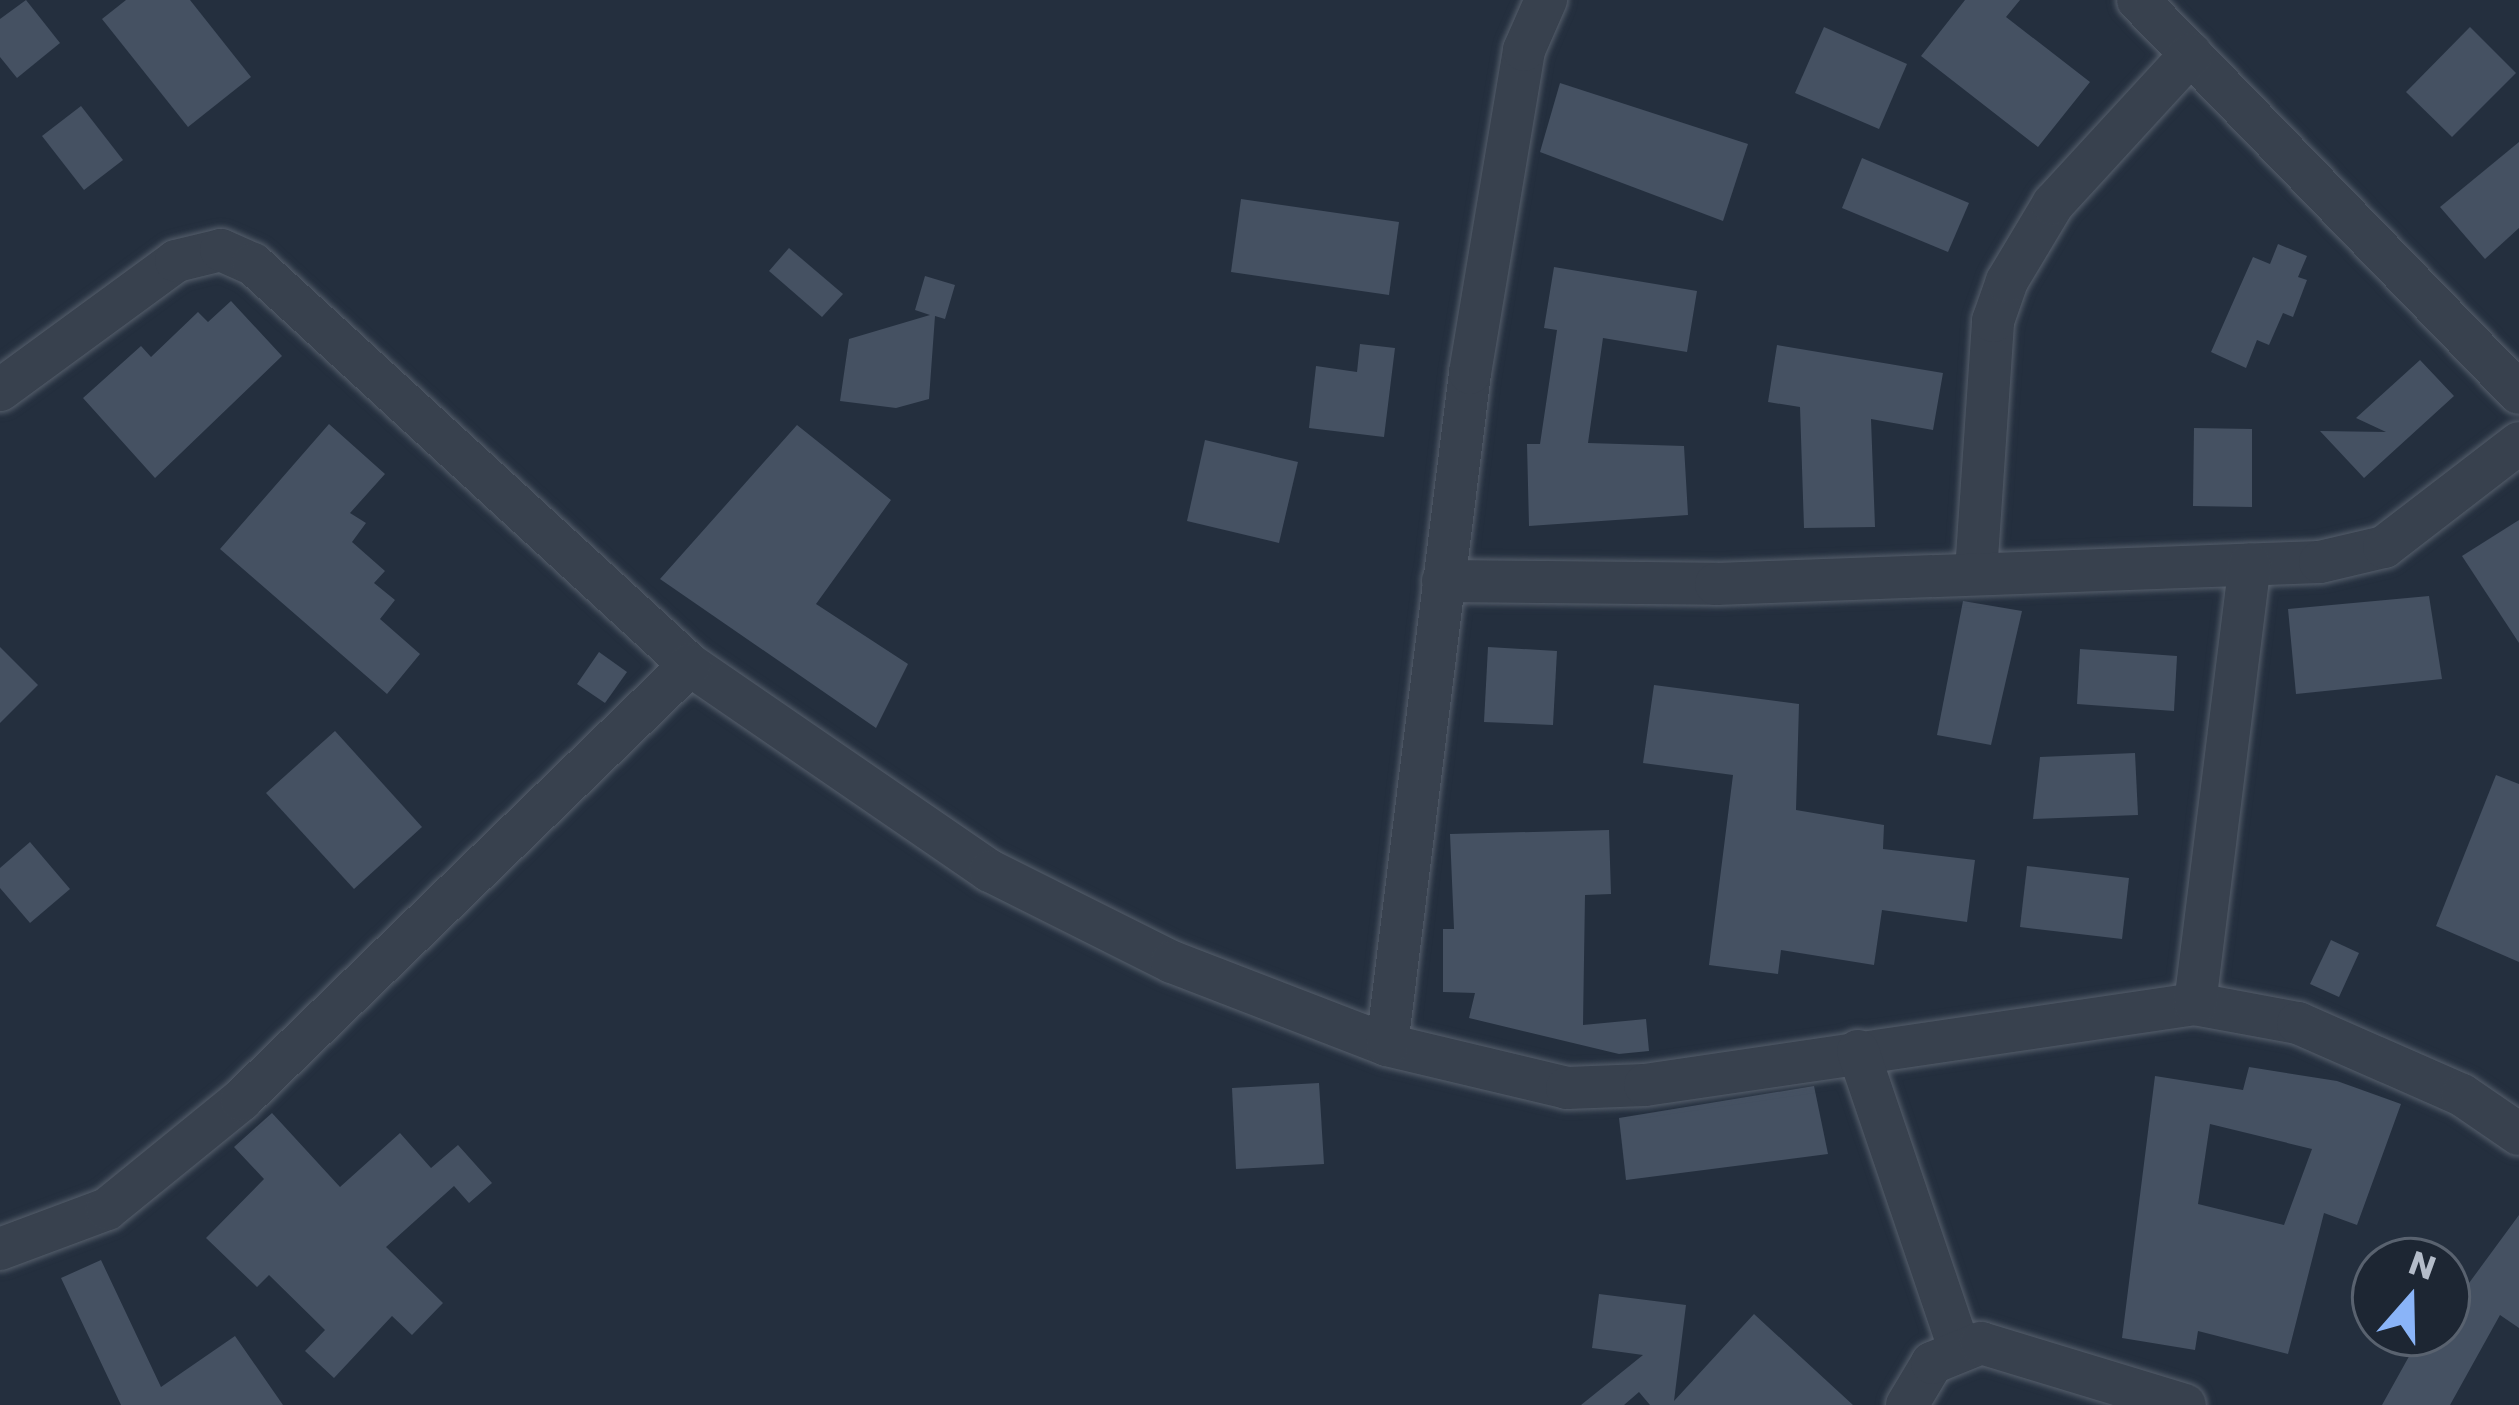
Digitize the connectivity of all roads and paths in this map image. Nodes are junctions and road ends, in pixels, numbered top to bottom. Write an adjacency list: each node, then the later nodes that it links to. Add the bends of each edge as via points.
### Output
1 (1546, 0): 9 (street, via 1524,50)
2 (2138, 0): 3 (street)
3 (2191, 55): 5 (street); 8 (street, via 2054,204 2007,281 1994,321)
4 (0, 390): 10 (street, via 176,261 221,250 253,264)
5 (2519, 393)
6 (2519, 443): 7 (street, via 2384,547)
7 (2250, 564): 8 (street); 11 (street)
8 (1976, 572): 9 (street, via 1716,584)
9 (1443, 581): 12 (street)
10 (690, 664): 12 (street, via 990,871 1172,962); 15 (street, via 242,1100 106,1209)
11 (2195, 1004): 13 (street); 14 (street, via 2298,1024 2462,1095)
12 (1388, 1045): 13 (street, via 1567,1088 1646,1085)
13 (1858, 1051): 16 (street)
14 (2519, 1133)
15 (0, 1249)
16 (1958, 1346): 17 (street, via 1932,1363); 18 (street, via 1982,1343)
17 (1907, 1405)
18 (2185, 1405)

